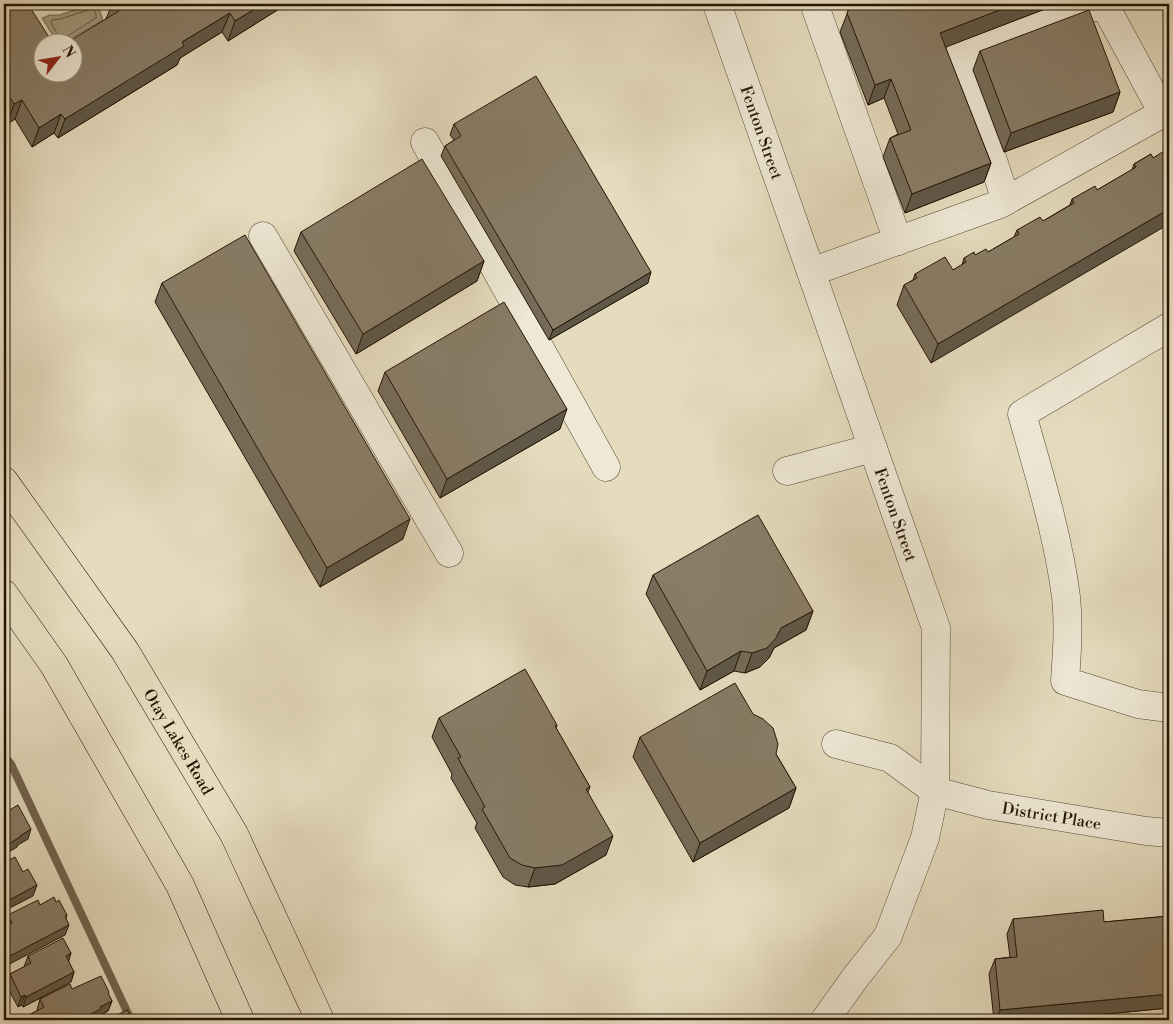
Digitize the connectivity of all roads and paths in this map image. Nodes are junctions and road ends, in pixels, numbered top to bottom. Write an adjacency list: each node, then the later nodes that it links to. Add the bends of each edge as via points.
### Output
1 (717, 4): 8 (street, Fenton Street)
2 (816, 4): 7 (street)
3 (1103, 4): 5 (street, via 1163,113); 5 (street, via 959,55)
4 (425, 142): 11 (street)
5 (1006, 201): 7 (street)
6 (263, 236): 14 (street)
7 (898, 241): 8 (street)
8 (811, 272): 10 (street, Fenton Street)
9 (1169, 327): 16 (street, via 1022,414 1060,558 1066,599 1065,681 1138,704)
10 (873, 448): 12 (street); 18 (street, Fenton Street, via 936,628)
11 (606, 467)
12 (787, 471)
13 (4, 481): 21 (main road, Otay Lakes Road, via 125,652 234,834)
14 (449, 553)
15 (4, 594): 20 (main road, via 54,664 180,885)
16 (1169, 708)
17 (836, 744): 18 (street, via 890,758)
18 (935, 791): 19 (street, District Place, via 988,805); 22 (street, Fenton Street, via 925,838 888,936)
19 (1169, 833)
20 (240, 1020)
21 (320, 1020)
22 (826, 1020)

